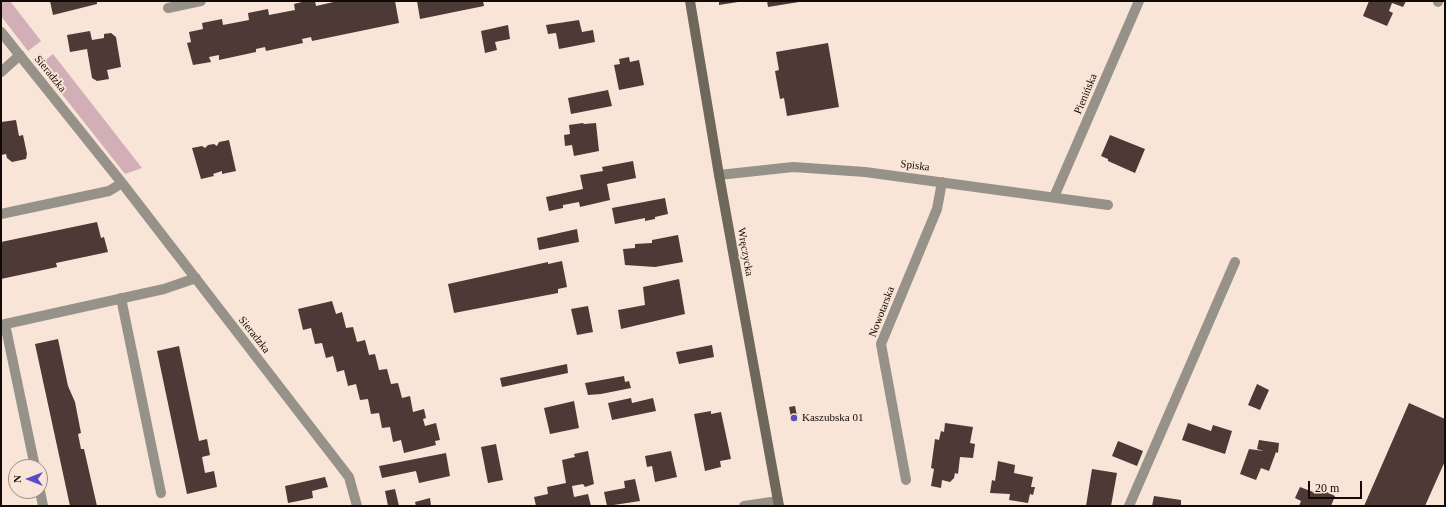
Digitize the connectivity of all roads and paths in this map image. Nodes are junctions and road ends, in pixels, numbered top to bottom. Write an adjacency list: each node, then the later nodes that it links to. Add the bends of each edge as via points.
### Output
1 (201, 1): 4 (street)
2 (690, 1): 8 (main road, Wręczycka)
3 (1139, 1): 11 (street, Pienińska)
4 (168, 8)
5 (1, 32): 6 (street, Sieradzka)
6 (20, 55): 7 (street, Sieradzka); 10 (street, Sieradzka)
7 (1, 72)
8 (719, 175): 9 (street, Spiska, via 793,167 865,172); 21 (main road, Wręczycka)
9 (942, 182): 11 (street, Spiska); 19 (street, Nowotarska, via 937,209 881,344)
10 (122, 183): 13 (street, via 109,191); 15 (street, Sieradzka)
11 (1054, 197): 12 (street, Spiska)
12 (1108, 205)
13 (1, 214)
14 (1235, 262): 24 (street)
15 (196, 278): 16 (street, via 164,289); 22 (street, Sieradzka, via 348,477)
16 (121, 298): 17 (street); 20 (street)
17 (3, 324): 18 (street)
18 (33, 459)
19 (906, 480)
20 (161, 493)
21 (779, 504): 23 (street)
22 (357, 506)
23 (744, 506)
24 (1129, 506)

